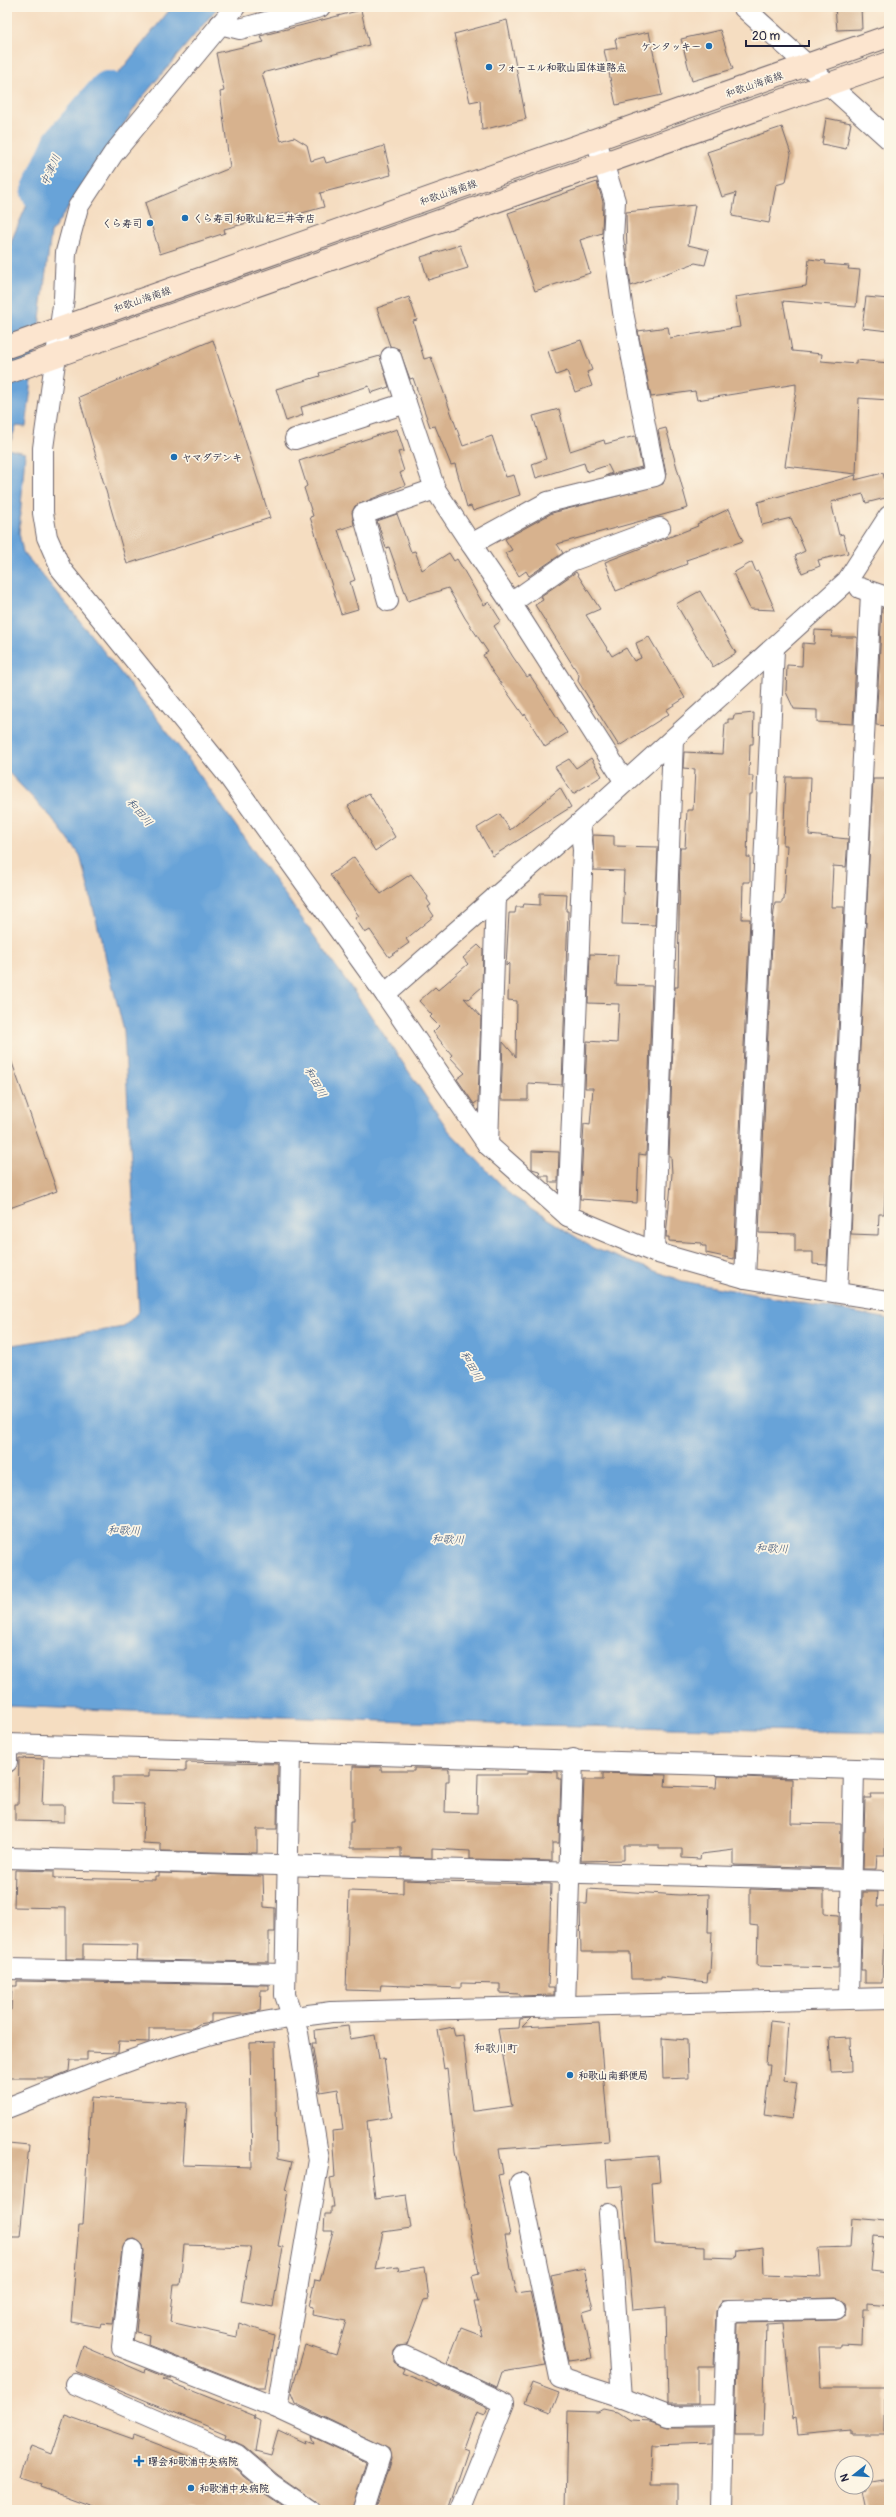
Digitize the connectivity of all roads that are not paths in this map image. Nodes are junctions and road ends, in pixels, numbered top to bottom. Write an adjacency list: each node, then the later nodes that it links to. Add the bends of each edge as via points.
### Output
1 (235, 7): 4 (street)
2 (320, 7): 4 (street, via 240,29)
3 (742, 7): 7 (street)
4 (220, 24): 12 (street, via 113,154 78,206 66,252 64,298)
5 (889, 36): 7 (main road, 和歌山海南線)
6 (889, 63): 8 (main road)
7 (807, 65): 8 (street); 10 (main road, 和歌山海南線)
8 (828, 85): 9 (street); 11 (main road)
9 (889, 139)
10 (596, 140): 11 (street); 12 (main road, 和歌山海南線)
11 (604, 163): 15 (main road); 22 (street, via 615,201 613,239 623,312 655,476 548,502)
12 (52, 331): 13 (main road, 和歌山海南線); 15 (street)
13 (7, 347)
14 (391, 357): 17 (street)
15 (49, 358): 16 (main road); 32 (street, via 43,448 43,513 47,537 61,569 226,773)
16 (7, 373)
17 (406, 404): 18 (street); 19 (street)
18 (295, 439)
19 (435, 489): 22 (street); 25 (street, via 363,514)
20 (889, 516): 23 (street)
21 (660, 528): 26 (street, via 571,561)
22 (471, 544): 26 (street)
23 (847, 581): 24 (street); 27 (street)
24 (880, 596): 37 (street)
25 (388, 601)
26 (511, 603): 29 (street)
27 (774, 649): 28 (street); 36 (street)
28 (673, 740): 29 (street); 35 (street)
29 (625, 782): 30 (street)
30 (580, 823): 31 (street); 34 (street, via 583,850)
31 (496, 896): 32 (street); 33 (street)
32 (385, 994): 33 (street)
33 (488, 1145): 34 (street)
34 (568, 1216): 35 (street)
35 (654, 1252): 36 (street)
36 (745, 1278): 37 (street)
37 (836, 1292): 38 (street)
38 (889, 1301)
39 (7, 1744): 40 (street); 42 (street)
40 (290, 1754): 41 (street); 46 (street)
41 (573, 1759): 43 (street); 47 (street)
42 (7, 1762)
43 (854, 1769): 44 (street); 48 (street)
44 (889, 1770)
45 (7, 1858): 46 (street)
46 (287, 1865): 47 (street); 51 (street)
47 (569, 1872): 48 (street); 54 (street)
48 (852, 1879): 49 (street); 52 (street)
49 (889, 1881)
50 (7, 1969): 51 (street)
51 (285, 1974): 55 (street, via 285,1995)
52 (849, 1997): 53 (street); 54 (street)
53 (889, 1998)
54 (565, 2005): 55 (street, via 332,2012)
55 (291, 2017): 56 (street, via 193,2039); 64 (street, via 298,2033 319,2160)
56 (7, 2108)
57 (520, 2182): 63 (street, via 560,2378)
58 (609, 2212): 63 (street)
59 (133, 2250): 64 (street, via 122,2347)
60 (836, 2309): 65 (street, via 727,2310)
61 (404, 2356): 68 (street, via 504,2403)
62 (75, 2384): 66 (street, via 237,2455 271,2484)
63 (622, 2398): 65 (street, via 668,2416)
64 (276, 2408): 67 (street, via 380,2456)
65 (724, 2415): 69 (street)
66 (309, 2510)
67 (363, 2510)
68 (461, 2510)
69 (722, 2510)

